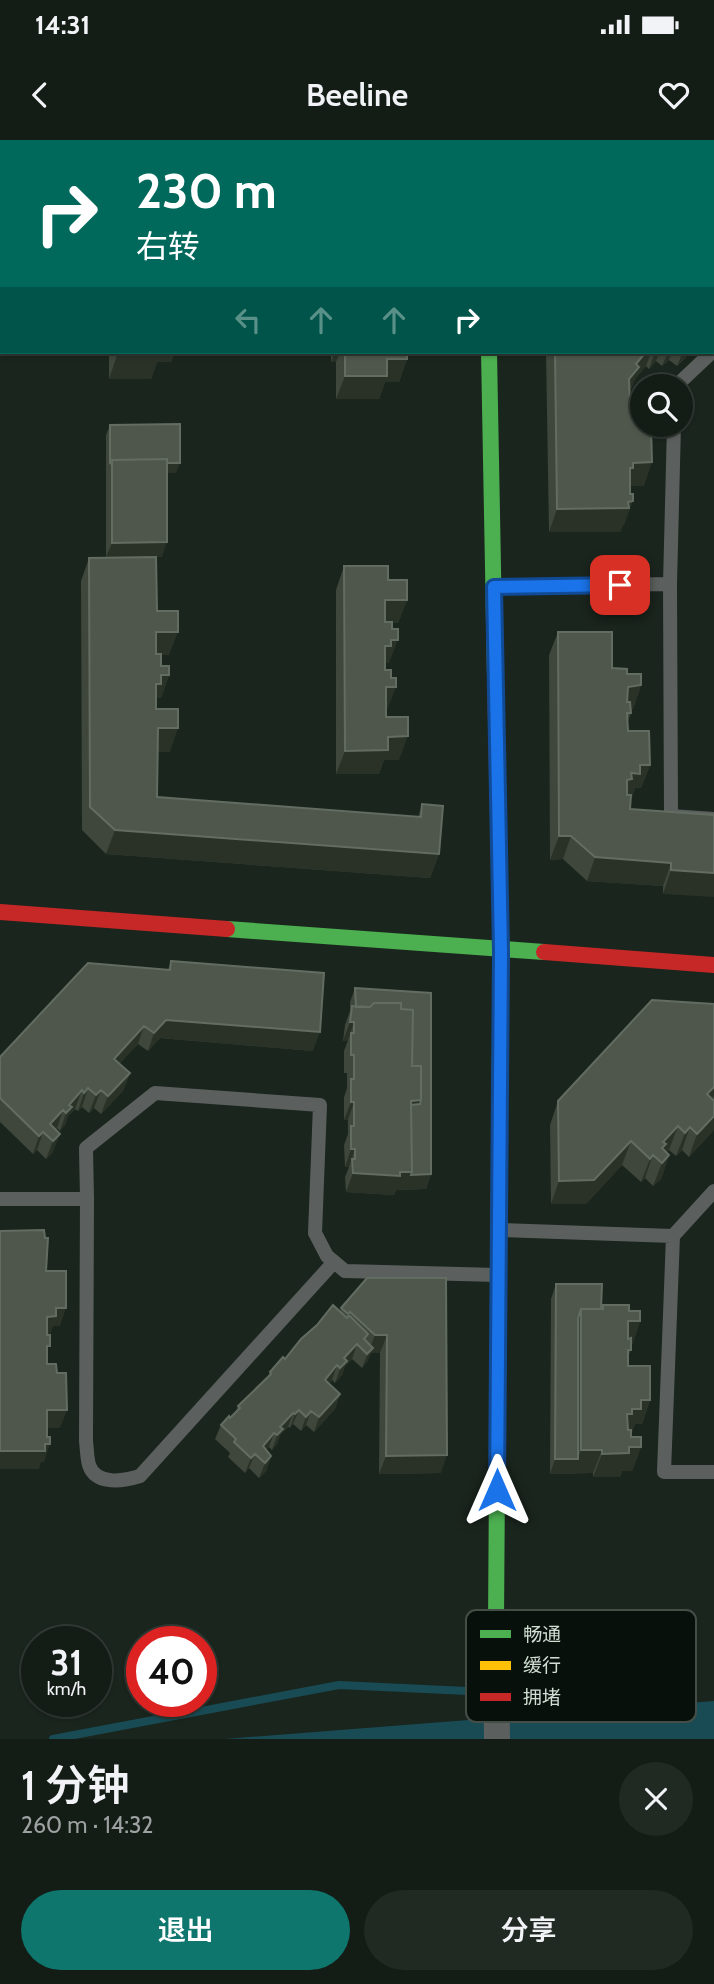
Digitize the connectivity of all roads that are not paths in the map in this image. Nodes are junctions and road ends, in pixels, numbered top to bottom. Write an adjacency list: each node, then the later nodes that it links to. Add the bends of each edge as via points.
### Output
1 (489, 354): 6 (street)
2 (710, 354): 3 (lane)
3 (689, 374)
4 (674, 437): 5 (lane)
5 (670, 584): 6 (lane); 7 (lane, via 671,816)
6 (494, 587): 9 (street)
7 (714, 820)
8 (0, 912): 9 (street)
9 (501, 951): 10 (street); 14 (street)
10 (714, 965)
11 (714, 1191): 15 (lane)
12 (0, 1199): 13 (lane)
13 (87, 1199): 16 (lane, via 86,1148 155,1093 320,1105 315,1233); 16 (lane, via 86,1441 89,1467 99,1478 122,1481 141,1476)
14 (498, 1230): 15 (lane); 17 (street)
15 (673, 1236): 18 (lane, via 664,1472)
16 (334, 1262): 17 (lane, via 345,1271)
17 (498, 1275): 19 (street)
18 (714, 1472)
19 (496, 1610)

